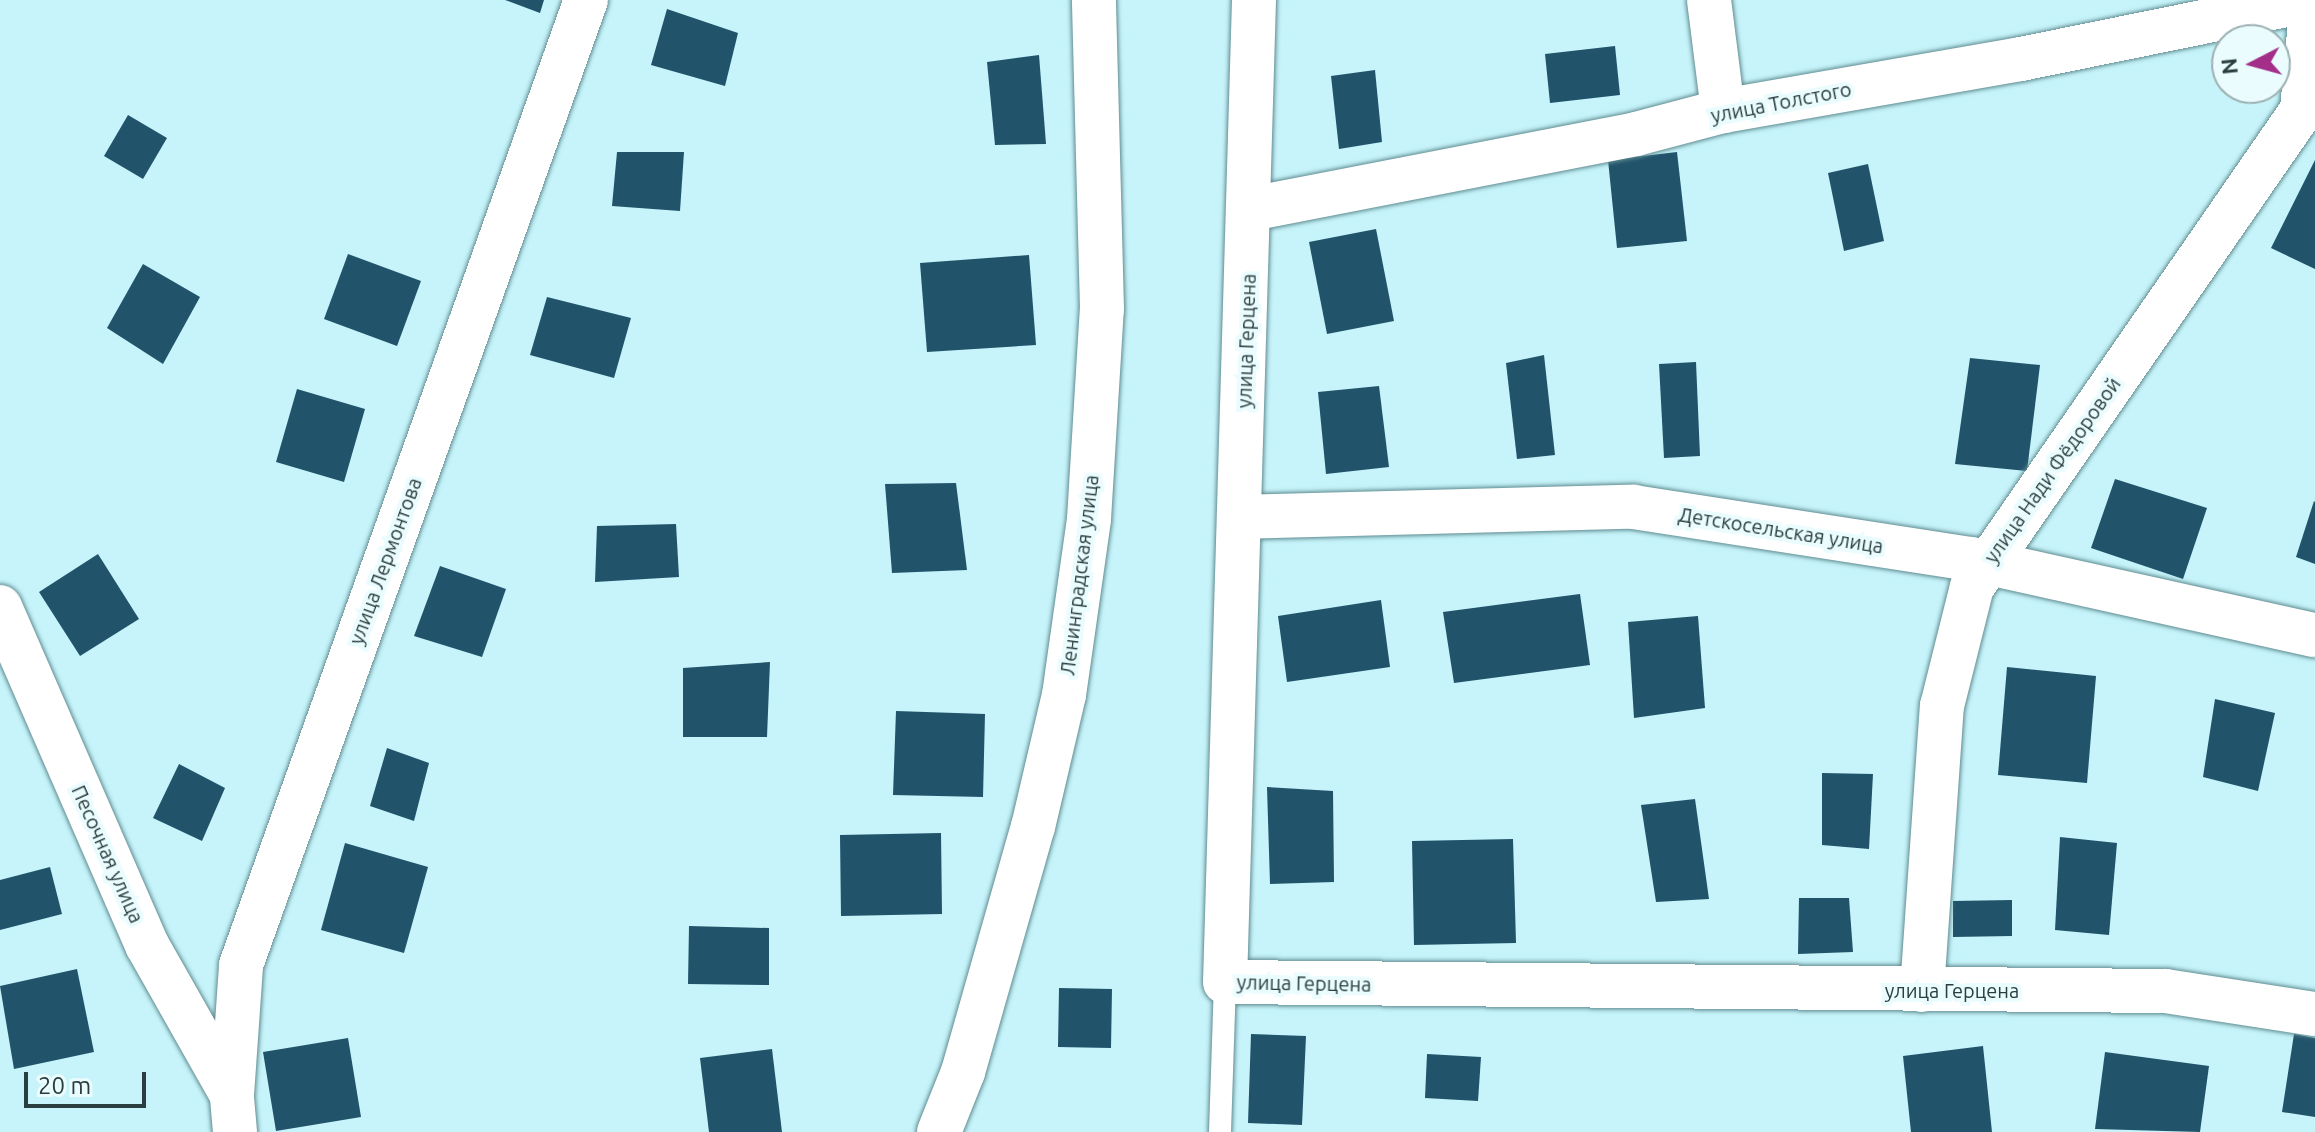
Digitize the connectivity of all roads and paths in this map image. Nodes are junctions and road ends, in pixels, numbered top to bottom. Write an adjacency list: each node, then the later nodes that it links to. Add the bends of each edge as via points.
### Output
1 (586, 0): 16 (street, улица Лермонтова, via 241,965)
2 (1094, 0): 17 (street, Ленинградская улица, via 1102,309 1085,548 1064,695 1033,827 963,1072)
3 (1254, 0): 8 (street, улица Герцена)
4 (1709, 0): 6 (street)
5 (2312, 0): 6 (street, улица Толстого, via 2021,59); 7 (street, улица Нади Фёдоровой)
6 (1723, 111): 8 (street, улица Толстого, via 1636,134)
7 (2308, 111): 10 (street, улица Нади Фёдоровой)
8 (1251, 209): 9 (street, улица Герцена)
9 (1239, 517): 10 (street, Детскосельская улица, via 1634,507); 13 (street, улица Герцена)
10 (1987, 562): 12 (street, Детскосельская улица); 14 (street, улица Нади Фёдоровой, via 1972,587 1942,706)
11 (0, 607): 16 (street, Песочная улица, via 147,945)
12 (2315, 635)
13 (1225, 982): 14 (street, улица Герцена); 18 (lane)
14 (1922, 990): 15 (street, улица Герцена, via 2166,991)
15 (2315, 1014)
16 (233, 1113)
17 (939, 1132)
18 (1220, 1132)

